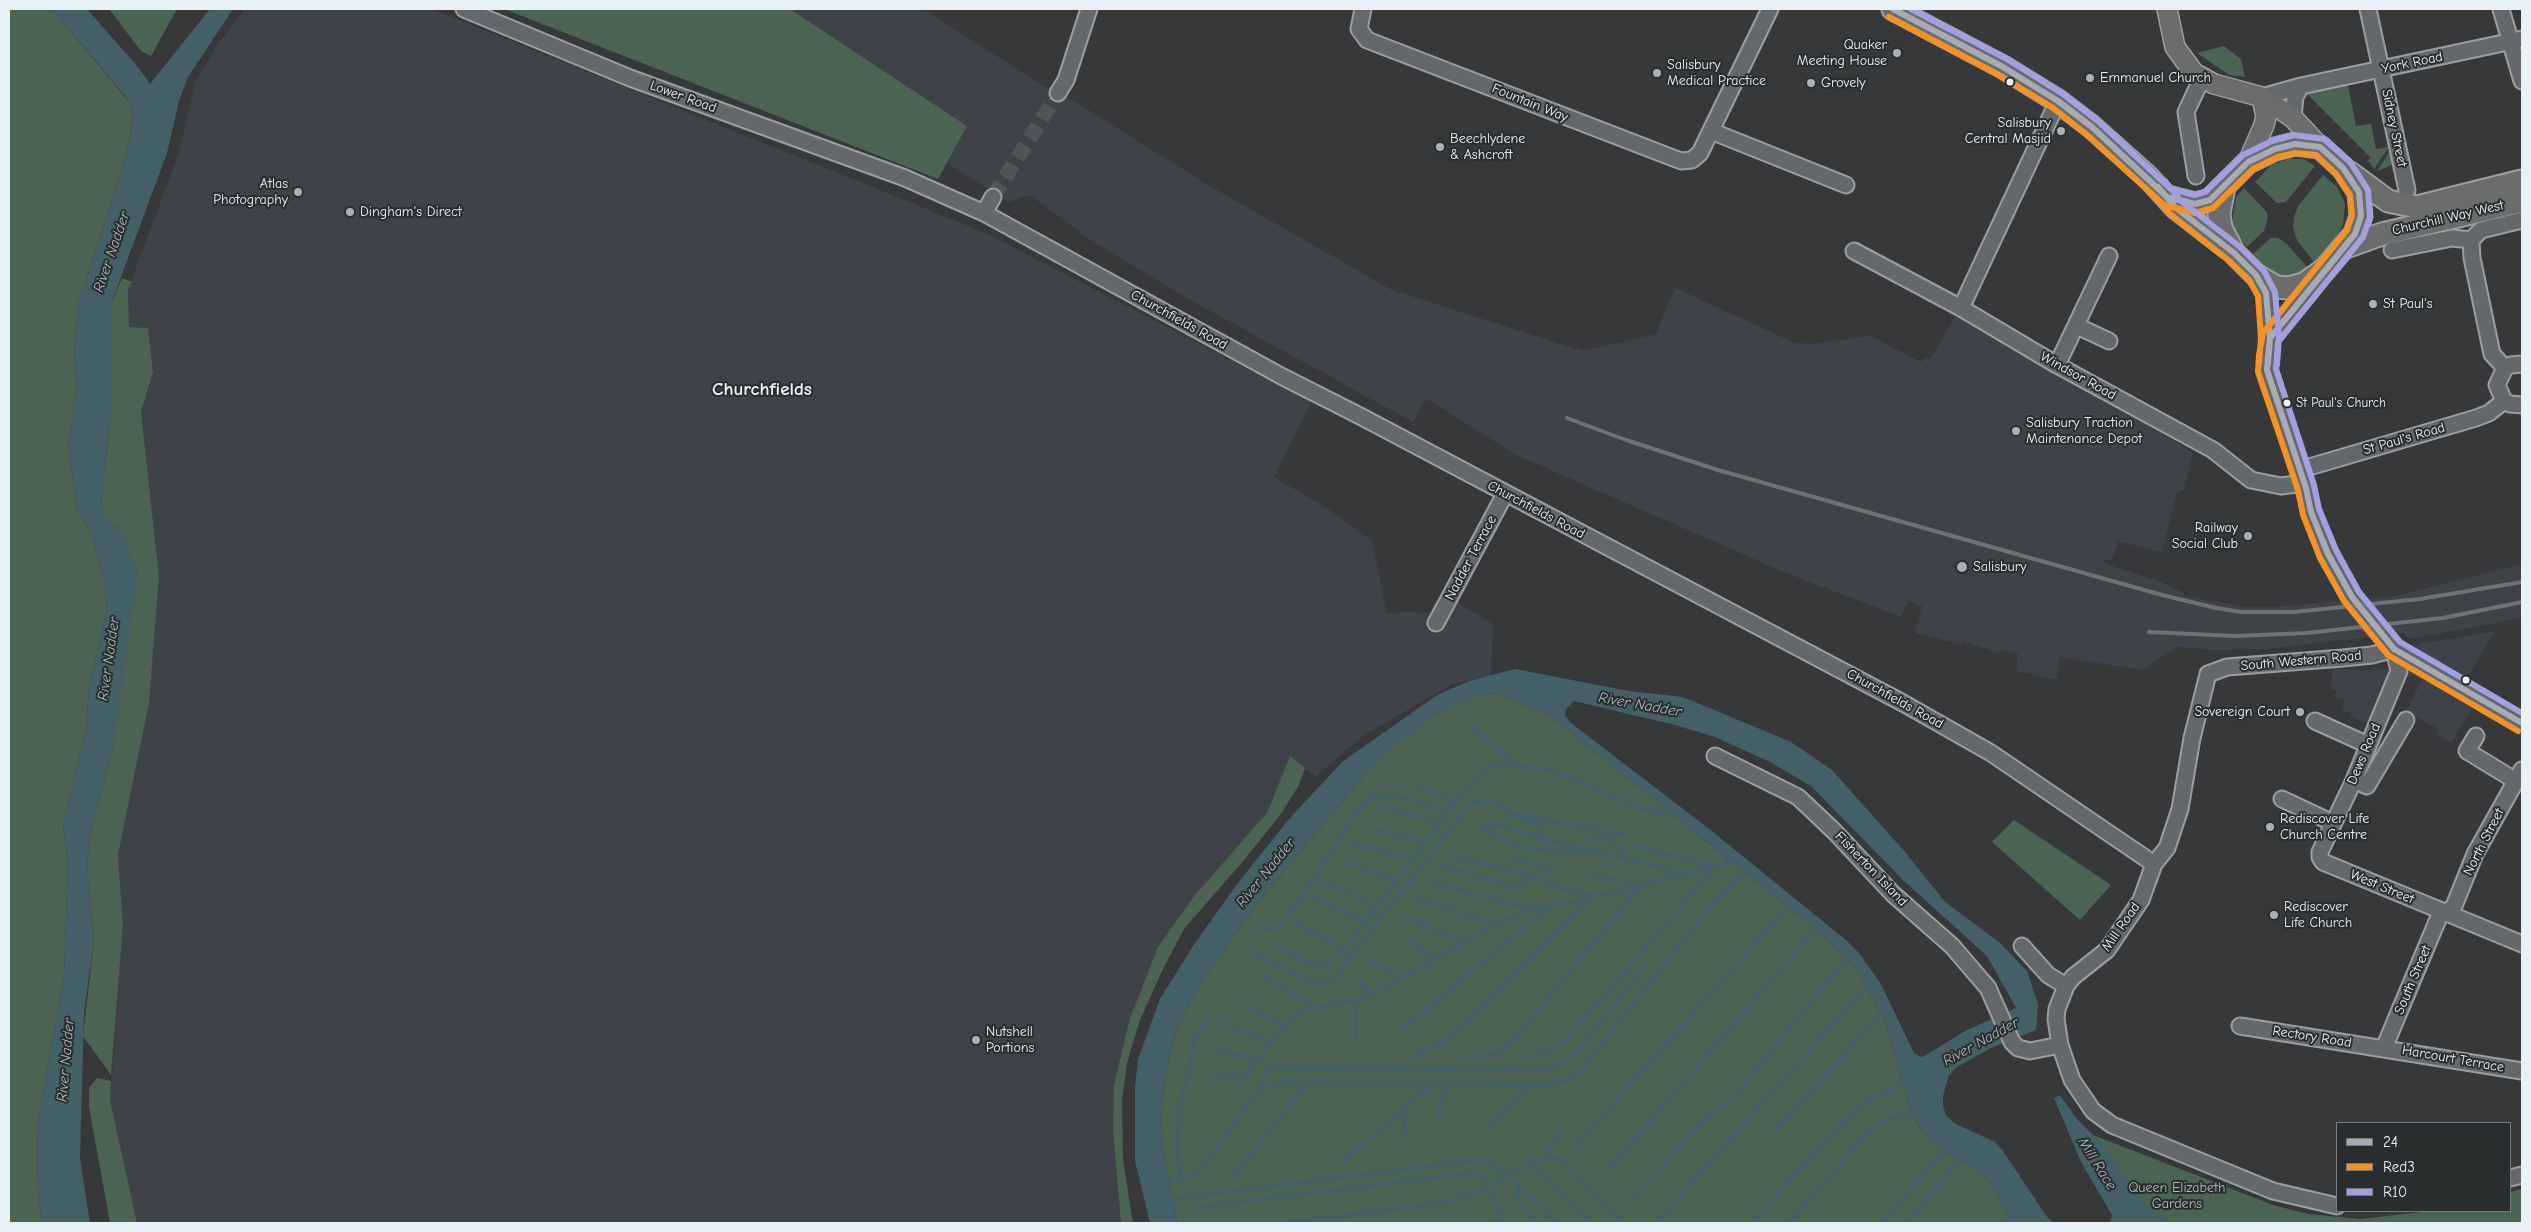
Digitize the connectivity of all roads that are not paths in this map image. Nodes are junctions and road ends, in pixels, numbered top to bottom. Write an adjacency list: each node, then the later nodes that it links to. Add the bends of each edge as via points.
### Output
1 (464, 9): 24 (street, Lower Road, via 630,78)
2 (1089, 9): 15 (street, via 1066,80)
3 (1363, 9): 19 (street, Fountain Way, via 1359,28 1367,40 1680,161 1692,160 1700,153)
4 (1770, 9): 19 (street, Fountain Way)
5 (1893, 9): 9 (highway)
6 (2167, 9): 12 (main road, via 2175,47 2186,64)
7 (2368, 9): 11 (street, Sidney Street)
8 (2501, 9): 10 (street)
9 (1920, 14): 17 (highway)
10 (2516, 40): 11 (street, York Road); 13 (street)
11 (2382, 70): 14 (street, York Road); 28 (street, Sidney Street)
12 (2202, 78): 16 (main road); 23 (street, via 2186,112)
13 (2522, 81)
14 (2302, 86): 16 (street, York Road); 18 (street, via 2294,97)
15 (1058, 93)
16 (2262, 97): 18 (main road); 21 (main road, via 2266,117)
17 (2058, 101): 30 (highway, via 2092,127); 42 (street)
18 (2293, 118): 20 (main road)
19 (1711, 131): 26 (street)
20 (2320, 147): 21 (highway, via 2296,144 2275,149); 22 (highway)
21 (2248, 162): 27 (highway)
22 (2343, 168): 25 (highway, Churchill Way West, via 2388,201 2406,206 2427,205); 35 (highway, via 2358,192 2361,216)
23 (2196, 176)
24 (906, 178): 32 (street, Churchfields Road)
25 (2522, 181)
26 (1846, 185)
27 (2224, 187): 30 (highway, via 2210,200 2195,204); 38 (highway, via 2219,214 2221,228)
28 (2407, 190)
29 (993, 197): 32 (street)
30 (2167, 197): 38 (highway, via 2175,207)
31 (2522, 200): 35 (highway, Churchill Way West, via 2382,234)
32 (984, 213): 52 (street, Churchfields Road, via 1206,336)
33 (2522, 220): 34 (street, via 2482,230)
34 (2471, 240): 36 (street, via 2452,238); 48 (street, via 2492,354)
35 (2346, 247): 40 (highway)
36 (2392, 250)
37 (1854, 251): 42 (street, Windsor Road)
38 (2234, 253): 41 (highway)
39 (2108, 256): 43 (street)
40 (2324, 269): 41 (highway, via 2304,284 2288,288 2276,287); 44 (street, via 2307,295)
41 (2256, 275): 44 (street, via 2266,293)
42 (1961, 308): 47 (street, Windsor Road)
43 (2077, 326): 45 (street); 47 (street)
44 (2270, 338): 51 (street, via 2267,370)
45 (2109, 341)
46 (2522, 364): 48 (street)
47 (2057, 366): 51 (street, Windsor Road, via 2213,450 2251,480 2281,486)
48 (2505, 368): 49 (street, via 2497,385)
49 (2504, 401): 50 (street); 51 (street, St Paul's Road, via 2476,418)
50 (2522, 405)
51 (2302, 476): 54 (street, via 2316,528 2336,570 2352,597)
52 (1506, 494): 53 (street, Nadder Terrace); 67 (street, Churchfields Road, via 1838,667 1991,753)
53 (1436, 623)
54 (2394, 648): 55 (street, South Western Road, via 2372,655 2227,668); 58 (street); 60 (street, Dews Road, via 2399,671)
55 (2208, 674): 67 (street, Mill Road, via 2175,829 2167,848)
56 (2406, 720): 63 (street, via 2367,786)
57 (2315, 721): 60 (street)
58 (2522, 723)
59 (2476, 736): 62 (street, via 2467,751)
60 (2368, 745): 63 (street, Dews Road)
61 (1715, 756): 73 (street, Fisherton Island, via 1798,797 1834,831 1893,894 1952,946 1988,988 2012,1042 2023,1051)
62 (2519, 776): 68 (street, North Street, via 2475,854 2454,906)
63 (2354, 780): 65 (street, Dews Road)
64 (2282, 800): 65 (street)
65 (2333, 823): 66 (street, Dews Road)
66 (2320, 857): 68 (street, West Street, via 2323,862)
67 (2154, 864): 71 (street, Mill Road, via 2141,900 2107,950)
68 (2444, 913): 69 (street, West Street); 74 (street, South Street)
69 (2522, 944)
70 (2022, 946): 71 (street, via 2048,975)
71 (2066, 986): 73 (street, Mill Road, via 2057,1008)
72 (2240, 1026): 74 (street, Rectory Road)
73 (2060, 1045): 76 (street, Mill Road, via 2083,1100 2112,1125 2274,1191)
74 (2384, 1048): 75 (street, Harcourt Terrace)
75 (2522, 1071)
76 (2336, 1206)

